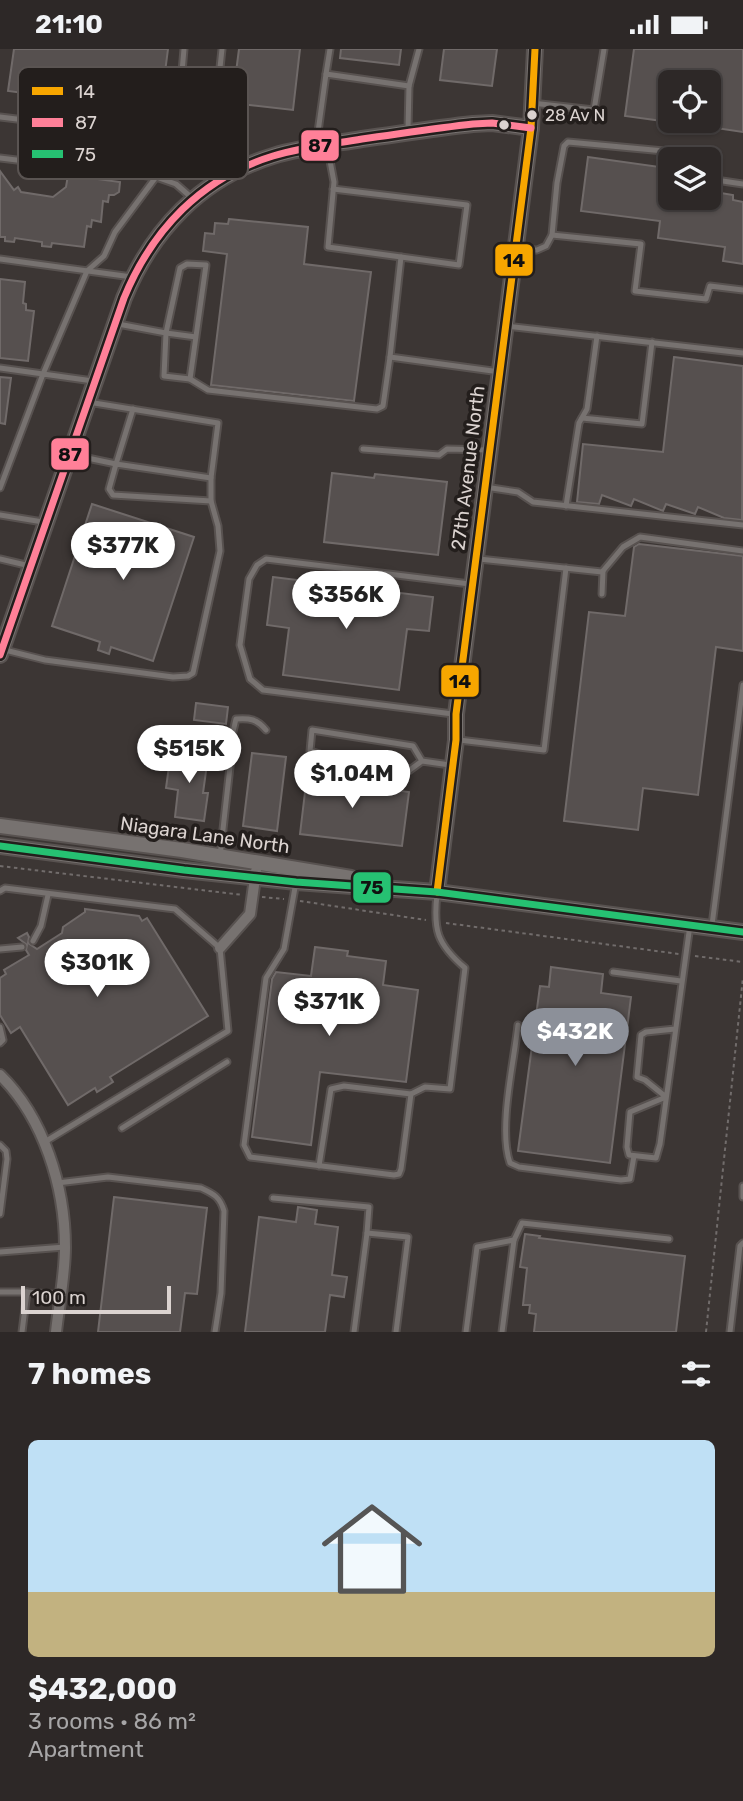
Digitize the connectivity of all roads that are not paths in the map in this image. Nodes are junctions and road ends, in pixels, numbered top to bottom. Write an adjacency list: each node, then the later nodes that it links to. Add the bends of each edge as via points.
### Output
1 (184, 49): 7 (lane)
2 (222, 49): 8 (lane)
3 (330, 49): 9 (lane)
4 (419, 49): 10 (lane)
5 (535, 49): 11 (street, 27th Avenue North)
6 (604, 49): 11 (lane, via 594,110)
7 (182, 67)
8 (220, 67)
9 (327, 74): 10 (lane); 16 (lane, via 318,132)
10 (409, 86): 15 (lane)
11 (532, 103): 14 (street, 27th Avenue North)
12 (0, 117): 13 (lane)
13 (18, 119)
14 (531, 128): 15 (street, via 473,124); 30 (street, 27th Avenue North)
15 (408, 132): 16 (street)
16 (324, 145): 20 (street); 27 (lane)
17 (658, 150): 29 (lane, via 568,142 557,183)
18 (0, 158): 19 (lane)
19 (18, 160)
20 (248, 165)
21 (155, 179): 33 (lane, via 115,232 104,256)
22 (162, 179): 28 (lane)
23 (222, 179): 24 (street)
24 (218, 181): 28 (street)
25 (721, 181): 26 (lane)
26 (743, 184)
27 (333, 189): 31 (lane, via 328,247); 31 (lane, via 467,205 459,265)
28 (193, 198): 34 (street, via 152,243)
29 (552, 235): 30 (lane, via 546,246 537,250); 35 (lane, via 641,244 635,291 706,299 710,286)
30 (515, 250): 37 (street, 27th Avenue North)
31 (401, 257): 43 (lane)
32 (0, 259): 33 (lane)
33 (87, 271): 34 (lane); 46 (lane)
34 (133, 277): 36 (street)
35 (743, 290)
36 (115, 323): 38 (lane); 48 (street)
37 (506, 325): 39 (lane); 45 (street, 27th Avenue North)
38 (166, 333): 40 (lane); 40 (lane, via 180,268 206,265); 47 (lane, via 164,376)
39 (597, 336): 41 (lane); 51 (lane)
40 (196, 337): 47 (lane)
41 (652, 342): 42 (lane); 51 (lane, via 642,424)
42 (743, 353)
43 (390, 358): 45 (lane); 47 (lane, via 383,406 377,409 208,390)
44 (0, 368): 46 (lane)
45 (500, 372): 53 (street, 27th Avenue North)
46 (43, 374): 48 (lane); 58 (lane)
47 (190, 379)
48 (94, 381): 49 (street)
49 (87, 401): 50 (lane); 54 (street)
50 (133, 409): 55 (lane); 56 (lane, via 218,423)
51 (582, 418): 60 (lane)
52 (363, 449): 53 (lane, via 439,455 447,449)
53 (490, 450): 57 (street, 27th Avenue North)
54 (69, 454): 55 (lane); 62 (street)
55 (116, 464): 56 (lane); 59 (lane, via 109,489 113,495)
56 (211, 478): 59 (lane)
57 (485, 487): 60 (lane, via 517,492 533,502); 66 (street, 27th Avenue North)
58 (0, 488)
59 (211, 501): 72 (lane, via 220,551 193,673 160,675)
60 (566, 506): 63 (lane)
61 (0, 515): 62 (lane)
62 (46, 523): 67 (street)
63 (743, 525)
64 (743, 551): 69 (lane, via 640,537 623,547)
65 (0, 559): 67 (lane)
66 (477, 559): 68 (lane); 70 (street, 27th Avenue North)
67 (30, 566): 72 (street)
68 (566, 568): 69 (lane); 78 (lane, via 544,750)
69 (603, 571): 71 (lane)
70 (473, 584): 74 (street, 27th Avenue North); 74 (lane, via 266,559 248,579 240,645 250,679 263,690)
71 (602, 594)
72 (1, 652)
73 (743, 685): 92 (lane)
74 (456, 714): 78 (street, 27th Avenue North)
75 (266, 730): 77 (lane, via 260,722 236,719)
76 (195, 736): 77 (lane)
77 (230, 740): 83 (lane)
78 (456, 740): 80 (street, 27th Avenue North)
79 (422, 761): 79 (lane, via 407,772 349,763 310,751 312,730 413,746); 80 (lane)
80 (453, 766): 89 (street, 27th Avenue North)
81 (0, 826): 83 (street, Niagara Lane North)
82 (0, 846): 85 (street, Niagara Lane North)
83 (220, 856): 84 (street, Niagara Lane North)
84 (257, 861): 85 (street); 87 (street, Niagara Lane North)
85 (256, 878): 86 (street, Niagara Lane North); 96 (street, via 250,913)
86 (296, 882): 87 (street, Niagara Lane North); 112 (lane, via 284,949 266,978 244,1145 250,1157)
87 (404, 889): 89 (street, Niagara Lane North)
88 (0, 891): 90 (lane)
89 (437, 892): 91 (street, Niagara Lane North); 106 (lane, via 434,921 442,946 465,968 450,1089 425,1087)
90 (48, 895): 94 (lane); 96 (lane, via 175,909)
91 (690, 925): 92 (street, Niagara Lane North); 99 (lane)
92 (711, 928): 93 (street, Niagara Lane North)
93 (743, 932)
94 (33, 941)
95 (22, 947): 97 (lane)
96 (220, 948): 109 (lane, via 228,1031)
97 (0, 949)
98 (613, 972): 99 (lane)
99 (681, 981): 102 (lane)
100 (518, 1025): 111 (lane, via 506,1125 510,1163 621,1180 630,1179)
101 (0, 1027): 103 (lane)
102 (675, 1029): 107 (lane); 107 (lane, via 641,1035 636,1068 637,1077)
103 (0, 1043)
104 (227, 1062): 108 (lane)
105 (0, 1075): 109 (street)
106 (411, 1094): 112 (lane, via 344,1086 331,1089); 112 (lane, via 399,1174)
107 (666, 1097): 111 (lane, via 656,1158); 111 (lane, via 630,1112 627,1147)
108 (122, 1128)
109 (43, 1143): 113 (street)
110 (0, 1146): 117 (lane, via 7,1159)
111 (634, 1156)
112 (319, 1166)
113 (57, 1183): 122 (street); 129 (lane, via 108,1177 201,1188 214,1194 224,1211)
114 (743, 1186): 115 (lane)
115 (743, 1197)
116 (272, 1198): 118 (lane, via 369,1207)
117 (0, 1215)
118 (367, 1233): 130 (lane); 131 (lane, via 408,1237)
119 (670, 1239): 120 (lane, via 522,1223)
120 (514, 1240): 132 (lane, via 477,1247); 133 (lane)
121 (743, 1243): 134 (lane)
122 (65, 1247): 123 (lane); 126 (street)
123 (0, 1252)
124 (27, 1291): 125 (lane); 126 (lane); 127 (lane)
125 (0, 1293)
126 (60, 1295): 128 (street)
127 (22, 1332)
128 (56, 1332)
129 (215, 1332)
130 (354, 1332)
131 (396, 1332)
132 (467, 1332)
133 (502, 1332)
134 (730, 1332)

